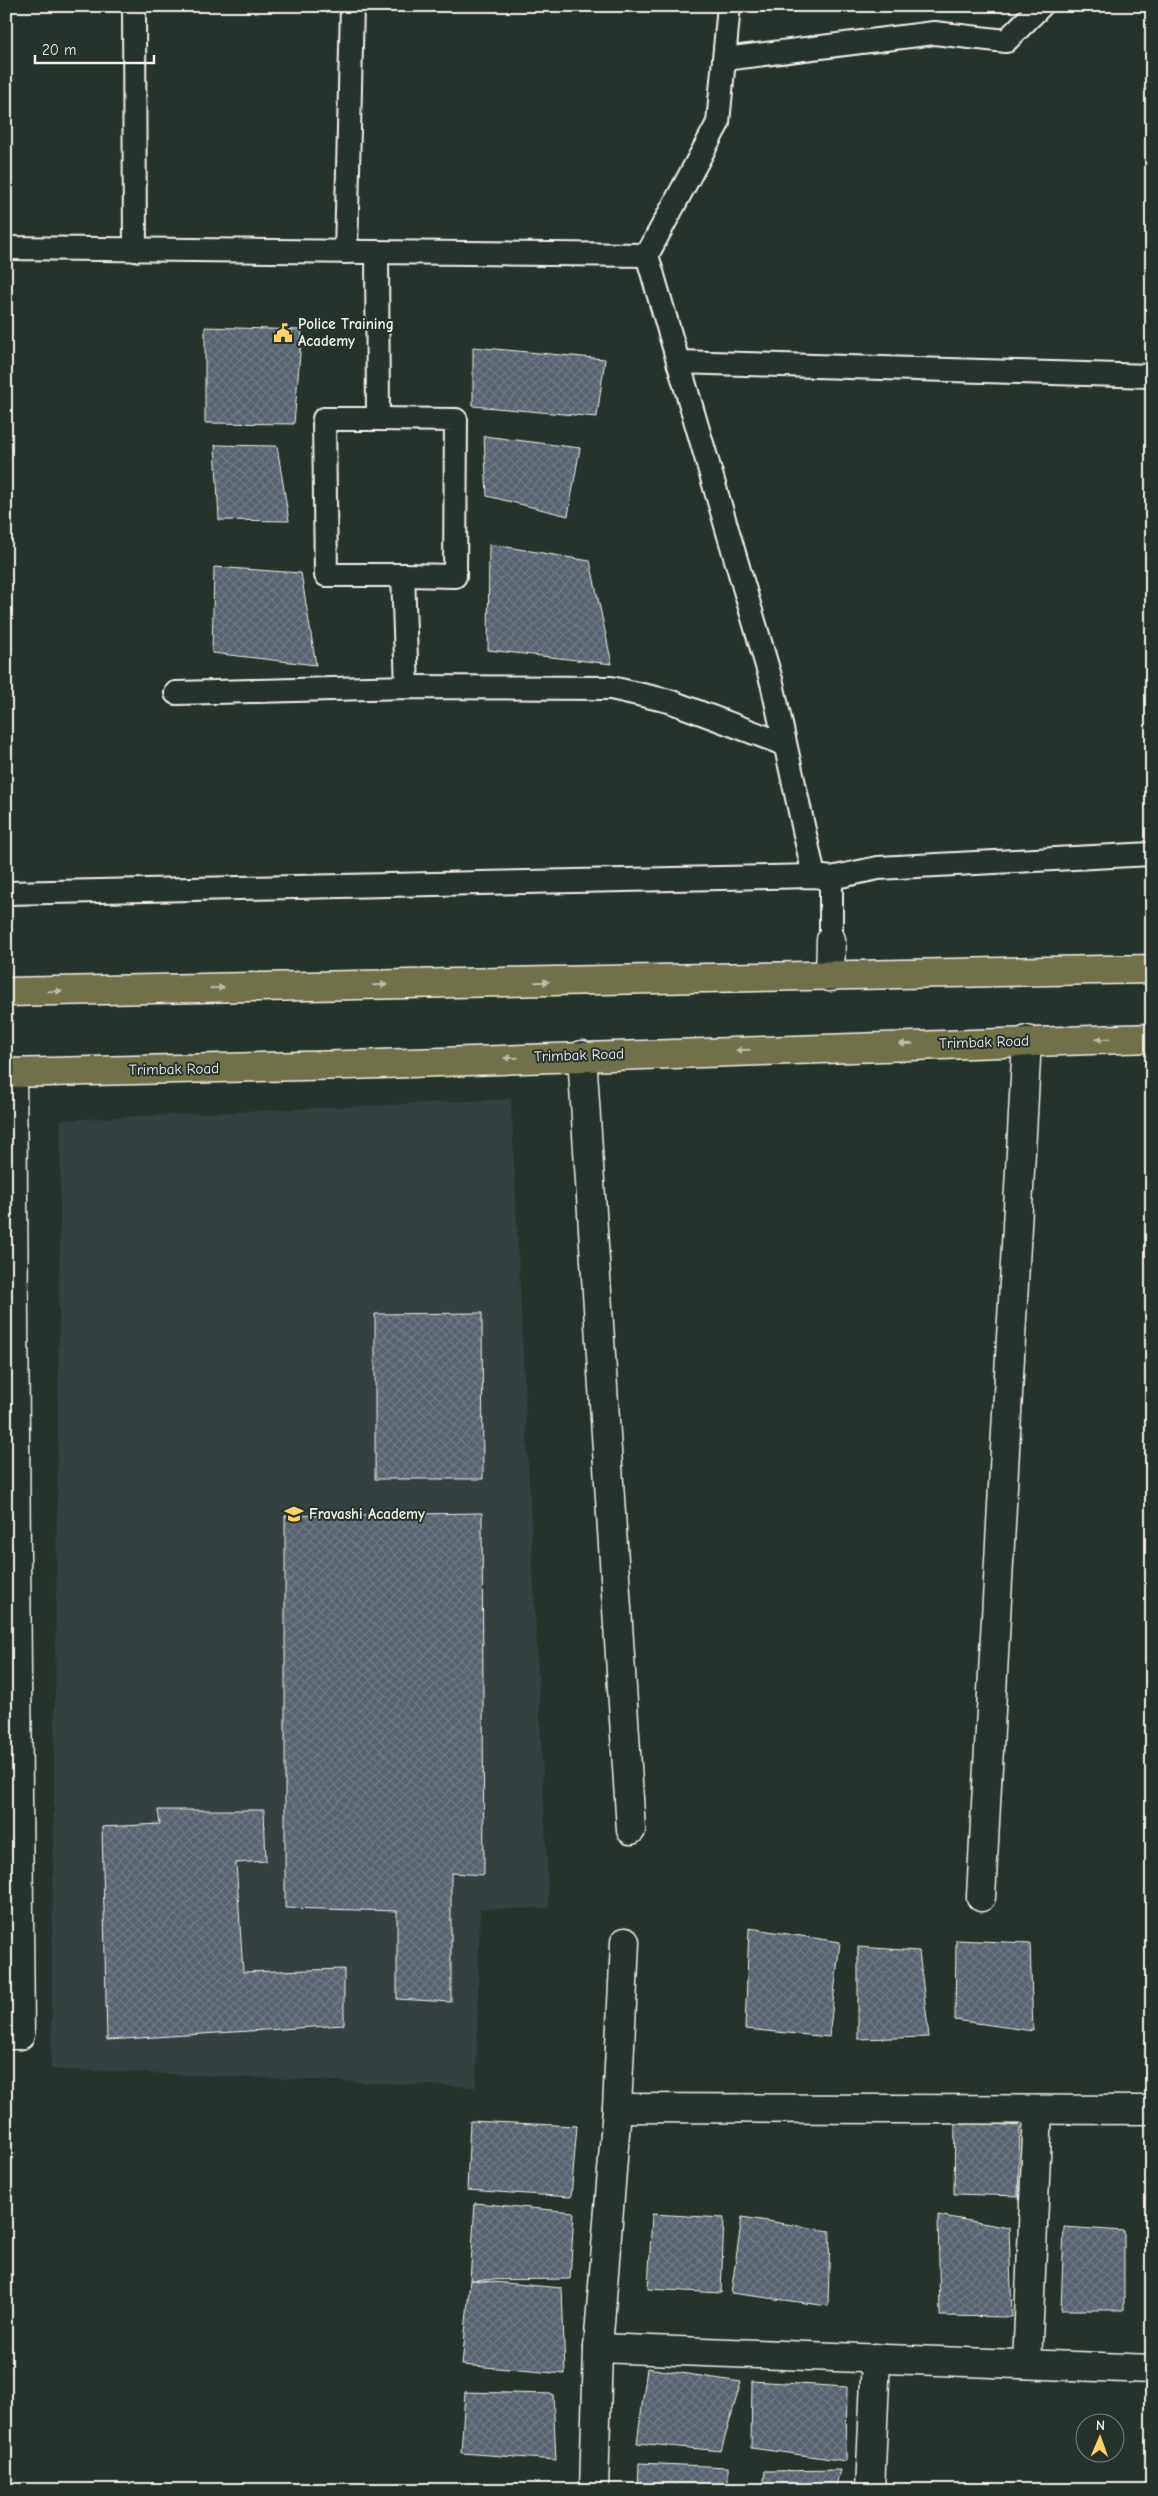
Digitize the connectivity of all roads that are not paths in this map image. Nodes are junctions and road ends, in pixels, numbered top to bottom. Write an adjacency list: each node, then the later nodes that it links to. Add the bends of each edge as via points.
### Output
1 (134, 6): 7 (lane)
2 (352, 6): 8 (lane)
3 (728, 6): 5 (lane)
4 (1040, 6): 5 (lane, via 1006,41 934,32)
5 (724, 59): 10 (lane, via 718,123)
6 (6, 248): 7 (lane)
7 (135, 250): 8 (lane)
8 (346, 252): 9 (lane)
9 (377, 252): 10 (lane); 13 (lane)
10 (646, 255): 11 (lane)
11 (678, 362): 12 (lane); 17 (lane, via 772,684)
12 (1152, 376)
13 (378, 419): 14 (lane, via 324,419 326,575); 14 (lane, via 456,420 455,576)
14 (402, 575): 15 (lane)
15 (407, 687): 16 (lane); 17 (lane, via 611,688 669,701)
16 (176, 693)
17 (784, 744): 19 (lane)
18 (1152, 854): 19 (lane, via 878,868)
19 (823, 877): 20 (lane); 21 (lane)
20 (6, 893)
21 (830, 940): 23 (street)
22 (1152, 969): 23 (highway)
23 (830, 977): 24 (highway, one-way to 23)
24 (6, 992)
25 (1152, 1038): 26 (highway, Trimbak Road, one-way to 26)
26 (1027, 1040): 27 (highway, Trimbak Road, one-way to 27); 31 (street)
27 (582, 1055): 28 (highway, Trimbak Road, one-way to 28, via 349,1065); 30 (street)
28 (9, 1073): 29 (street)
29 (11, 1600): 33 (street, via 20,2035)
30 (631, 1830)
31 (981, 1897)
32 (625, 1942): 34 (street)
33 (6, 2035)
34 (617, 2108): 35 (street); 37 (street)
35 (1038, 2110): 36 (street); 39 (street)
36 (1152, 2110)
37 (598, 2348): 38 (street); 41 (street)
38 (876, 2358): 39 (street); 42 (street)
39 (1027, 2364): 40 (street)
40 (1152, 2369)
41 (594, 2490)
42 (870, 2490)

